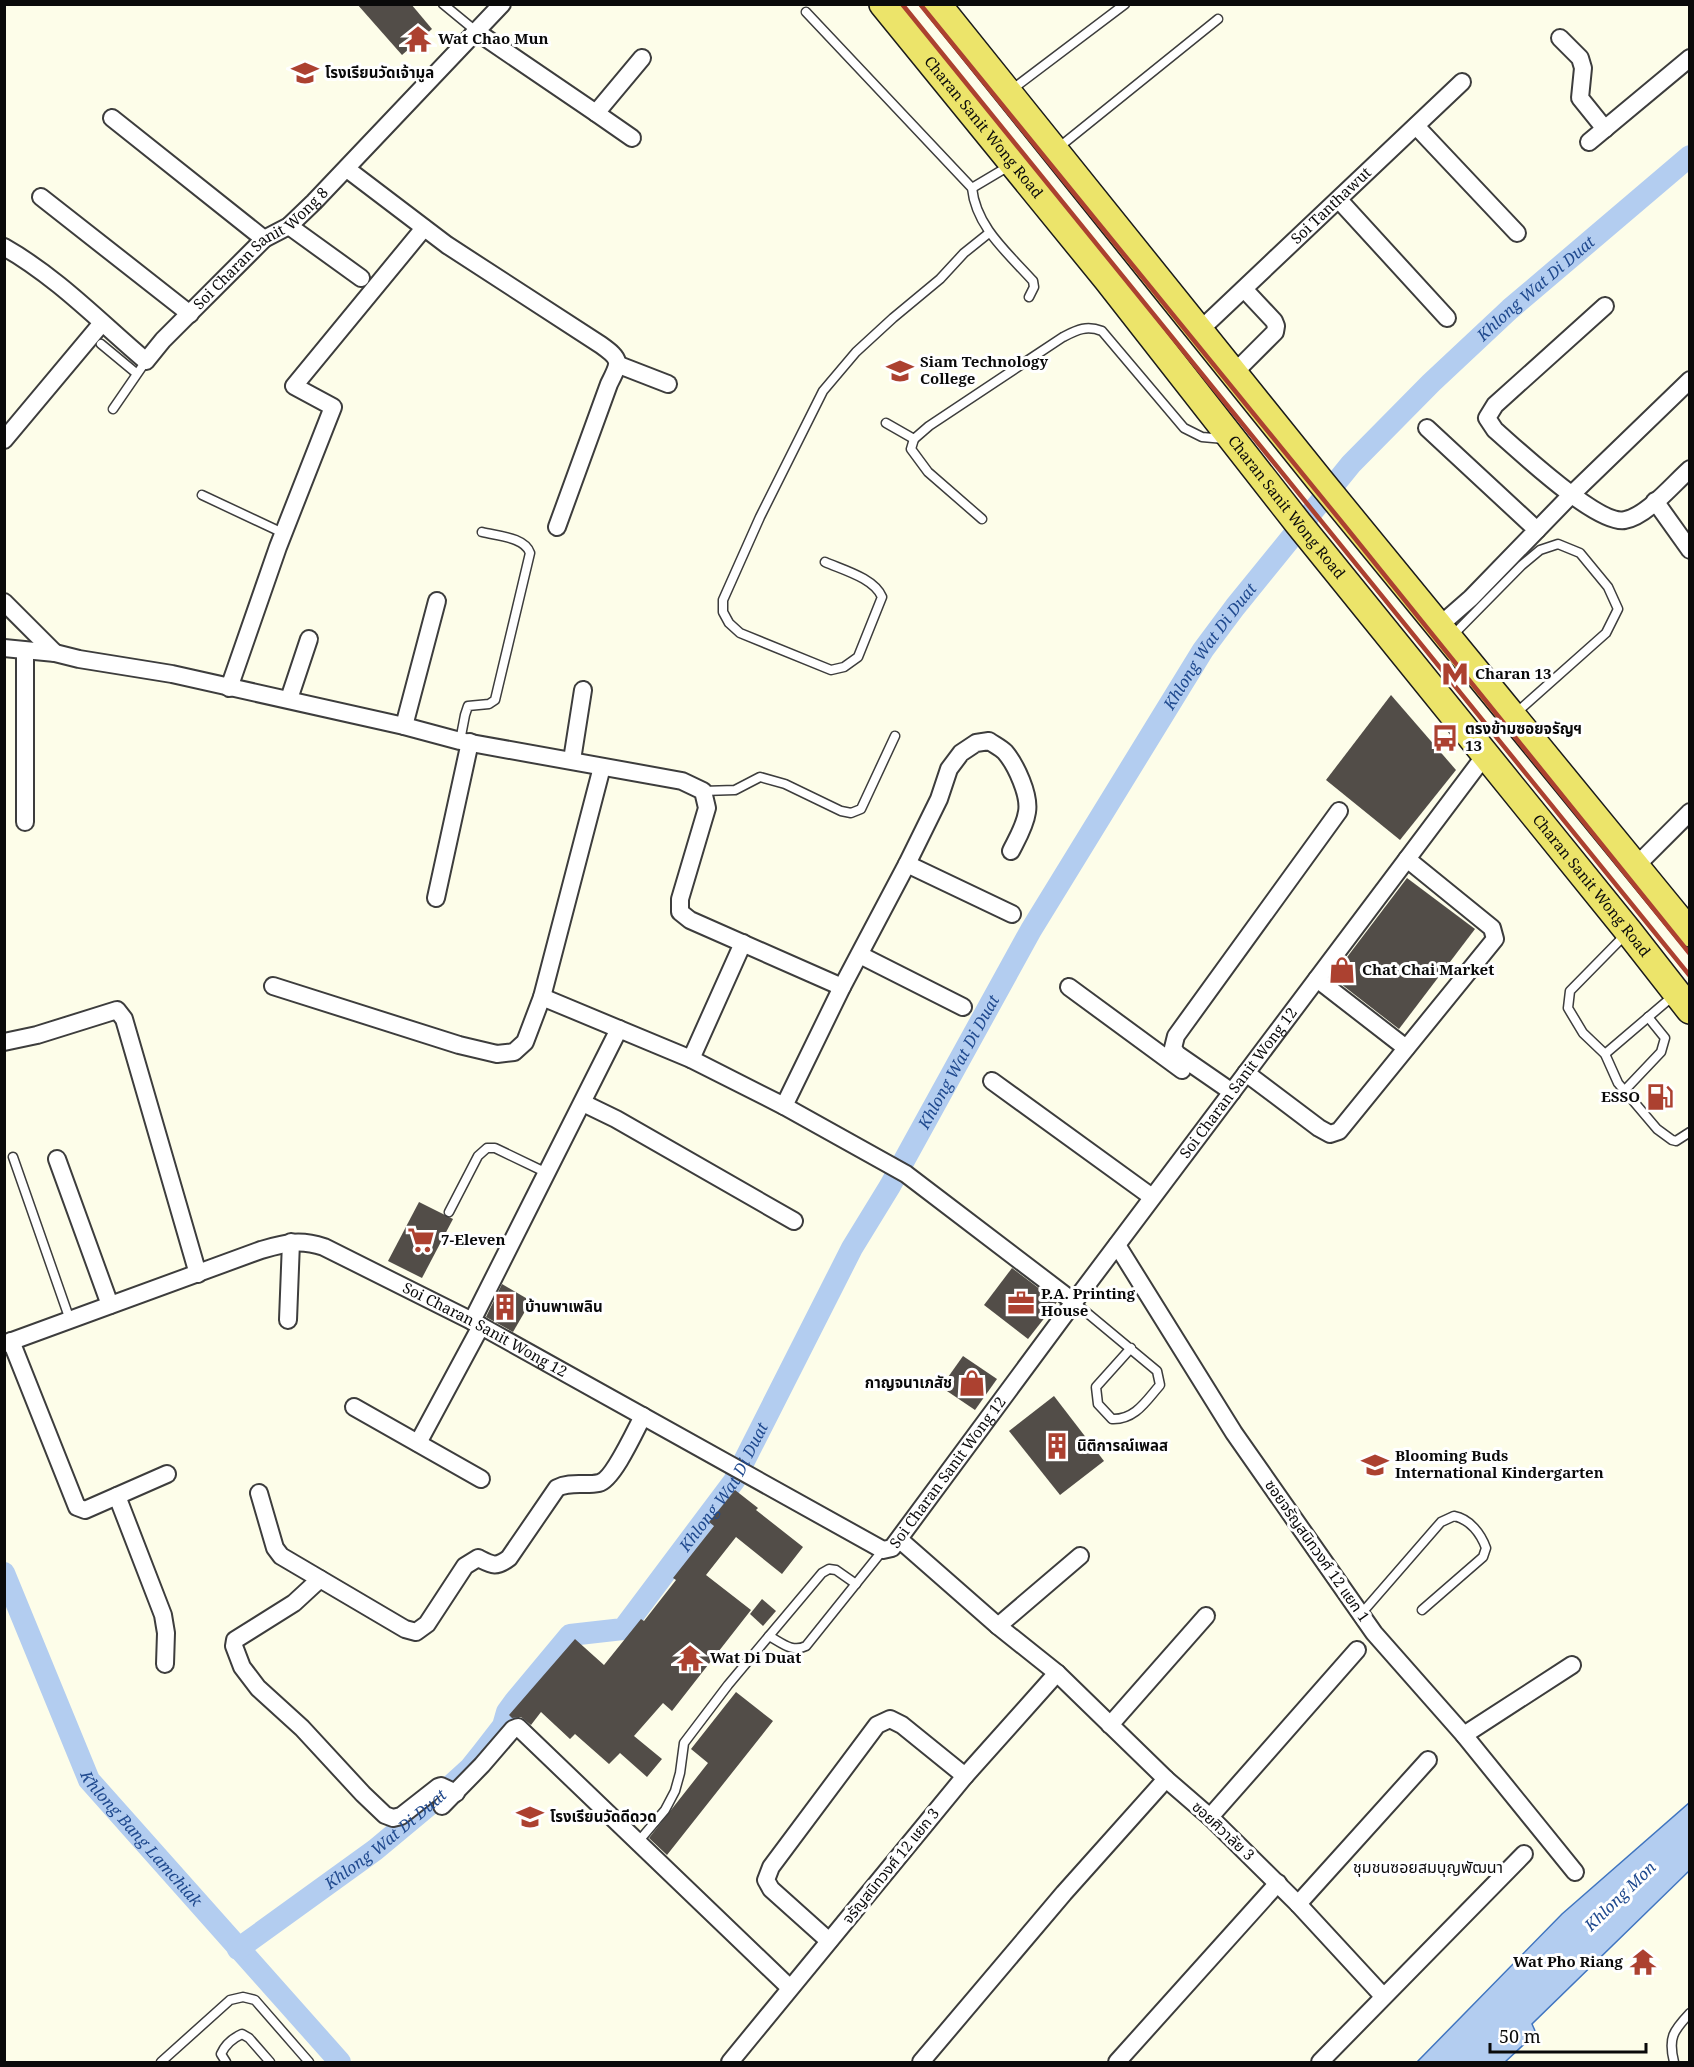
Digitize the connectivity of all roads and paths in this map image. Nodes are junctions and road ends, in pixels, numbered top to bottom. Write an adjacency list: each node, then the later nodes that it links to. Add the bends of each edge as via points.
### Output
1 (443, 4): 8 (lane)
2 (502, 4): 8 (street, Soi Charan Sanit Wong 8)
3 (937, 4): 13 (main road)
4 (1125, 4): 13 (lane)
5 (886, 6): 21 (main road, Charan Sanit Wong Road)
6 (806, 12): 23 (lane)
7 (1218, 19): 20 (lane)
8 (477, 32): 14 (street); 22 (street, Soi Charan Sanit Wong 8)
9 (1560, 38): 17 (street, via 1580,58 1580,98)
10 (642, 58): 14 (street)
11 (1689, 58): 17 (street)
12 (1462, 82): 16 (street, Soi Tanthawut)
13 (1009, 93): 20 (main road)
14 (596, 113): 18 (street)
15 (111, 118): 30 (street)
16 (1416, 126): 25 (street, Soi Tanthawut); 29 (street)
17 (1605, 129): 19 (street)
18 (632, 138)
19 (1589, 142)
20 (1054, 151): 39 (main road)
21 (1012, 164): 23 (lane); 51 (main road, Charan Sanit Wong Road)
22 (346, 169): 26 (street, Soi Charan Sanit Wong 8); 27 (street)
23 (972, 188): 28 (lane, via 978,213)
24 (41, 197): 36 (street)
25 (1340, 200): 33 (street, Soi Tanthawut); 37 (street)
26 (289, 226): 30 (street, Soi Charan Sanit Wong 8); 32 (street)
27 (424, 228): 41 (street, via 601,345 617,358); 60 (street, via 294,386 333,407)
28 (989, 232): 34 (lane, via 1034,281); 62 (lane, via 856,352 823,391 723,600 723,612 729,623 740,633 831,670 844,668 858,657 882,597 879,589 858,576)
29 (1517, 233)
30 (264, 239): 36 (street, Soi Charan Sanit Wong 8)
31 (4, 248): 38 (street, via 60,286)
32 (361, 278)
33 (1244, 289): 39 (street, Soi Tanthawut); 43 (street, via 1276,326 1275,332)
34 (1029, 297)
35 (1605, 306): 54 (street, via 1495,405 1487,418 1495,430)
36 (190, 314): 42 (street, Soi Charan Sanit Wong 8)
37 (1447, 318)
38 (102, 323): 42 (street); 50 (street)
39 (1199, 331): 43 (main road)
40 (101, 344): 42 (lane)
41 (619, 365): 45 (street); 57 (street)
42 (141, 367): 46 (lane)
43 (1233, 374): 65 (main road)
44 (1689, 380): 54 (street)
45 (668, 384)
46 (113, 409)
47 (886, 423): 49 (lane)
48 (1427, 428): 58 (street)
49 (914, 439): 51 (lane, via 1063,337 1091,327 1102,331 1184,428 1202,437); 56 (lane, via 911,449 923,467)
50 (4, 440)
51 (1233, 440): 77 (main road, Charan Sanit Wong Road)
52 (1689, 469): 55 (street)
53 (202, 495): 60 (lane)
54 (1571, 495): 55 (street, via 1609,517 1624,520); 58 (street)
55 (1655, 501): 61 (street)
56 (982, 519)
57 (557, 527)
58 (1537, 530): 65 (street)
59 (482, 532): 76 (lane, via 522,542 530,553 495,700 468,706)
60 (283, 533): 70 (street)
61 (1689, 550)
62 (825, 562)
63 (437, 601): 74 (street)
64 (4, 602): 69 (street)
65 (1444, 632): 73 (main road); 73 (lane, via 1540,550 1558,544 1580,553 1608,587 1618,609 1606,633)
66 (309, 639): 72 (street)
67 (4, 648): 68 (street)
68 (25, 651): 69 (street); 83 (street)
69 (55, 653): 70 (street)
70 (229, 688): 72 (street)
71 (583, 690): 78 (street)
72 (289, 699): 74 (street)
73 (1513, 716): 87 (main road)
74 (404, 726): 76 (street)
75 (895, 736): 80 (lane, via 861,809 851,813 760,777 735,790)
76 (465, 742): 78 (street); 88 (street)
77 (1486, 754): 85 (street, Soi Charan Sanit Wong 12); 90 (main road, Charan Sanit Wong Road)
78 (572, 760): 79 (street)
79 (602, 767): 80 (street, via 682,781); 98 (street)
80 (703, 791): 92 (street, via 707,808 680,898 680,912)
81 (1339, 811): 110 (street, via 1176,1036 1173,1048 1177,1054)
82 (1689, 812): 87 (street)
83 (25, 822)
84 (1011, 851): 86 (street, via 1028,810 1026,793 1010,759 989,741 976,743 961,753 949,769)
85 (1407, 859): 94 (street, Soi Charan Sanit Wong 12); 104 (street, via 1492,928 1495,939)
86 (907, 864): 89 (street); 93 (street)
87 (1636, 866): 91 (main road)
88 (436, 898)
89 (1012, 914)
90 (1629, 932): 99 (main road, Charan Sanit Wong Road); 105 (lane, via 1570,991 1568,1008 1583,1033)
91 (1689, 933)
92 (743, 943): 96 (street); 106 (street)
93 (860, 955): 96 (street); 100 (street)
94 (1317, 979): 104 (street); 107 (street, Soi Charan Sanit Wong 12)
95 (273, 986): 98 (street, via 497,1054 514,1052 525,1042)
96 (842, 987): 112 (street)
97 (1069, 987): 110 (street)
98 (542, 997): 102 (street)
99 (1683, 1002): 101 (lane)
100 (963, 1007)
101 (1648, 1017): 105 (lane); 109 (lane, via 1665,1038 1661,1052)
102 (619, 1029): 106 (street); 111 (street)
103 (4, 1042): 122 (street, via 117,1010 120,1013)
104 (1406, 1048): 107 (street, via 1339,1131 1330,1134)
105 (1605, 1054): 109 (lane)
106 (691, 1059): 112 (street)
107 (1246, 1073): 110 (street, Soi Charan Sanit Wong 12)
108 (992, 1081): 117 (street)
109 (1624, 1091): 113 (lane, via 1657,1129 1672,1140)
110 (1228, 1097): 117 (street, Soi Charan Sanit Wong 12)
111 (583, 1103): 116 (street); 119 (street)
112 (784, 1106): 123 (street, via 901,1171)
113 (1689, 1132)
114 (13, 1157): 125 (lane)
115 (57, 1159): 124 (street)
116 (548, 1173): 118 (lane, via 495,1148 486,1148); 127 (street)
117 (1152, 1197): 121 (street, Soi Charan Sanit Wong 12)
118 (449, 1212)
119 (795, 1221)
120 (291, 1242): 122 (street, Soi Charan Sanit Wong 12); 126 (street); 127 (street, Soi Charan Sanit Wong 12, via 324,1247)
121 (1117, 1245): 123 (street, Soi Charan Sanit Wong 12); 143 (street, ซอยจรัญสนิทวงศ์ 12 แยก 1, via 1234,1433)
122 (198, 1274): 124 (street, Soi Charan Sanit Wong 12)
123 (1074, 1302): 129 (lane); 137 (street, Soi Charan Sanit Wong 12)
124 (110, 1305): 125 (street, Soi Charan Sanit Wong 12)
125 (70, 1320): 128 (street, Soi Charan Sanit Wong 12)
126 (288, 1320)
127 (477, 1324): 131 (street, Soi Charan Sanit Wong 12); 132 (street)
128 (8, 1342): 136 (street, via 77,1506 85,1509)
129 (1131, 1348): 129 (lane, via 1096,1387 1098,1404 1112,1419 1134,1413 1160,1385 1157,1371)
130 (354, 1407): 132 (street)
131 (643, 1416): 138 (street, Soi Charan Sanit Wong 12); 140 (street, via 609,1476 599,1483 557,1488 509,1558 501,1564 478,1558 470,1562 422,1629 405,1629)
132 (418, 1443): 134 (street)
133 (167, 1474): 136 (street)
134 (481, 1479)
135 (258, 1493): 140 (street, via 275,1548 281,1556)
136 (117, 1496): 148 (street, via 163,1615)
137 (900, 1540): 138 (street, Soi Charan Sanit Wong 12); 145 (street, ซอยศิวาลัย 3)
138 (883, 1550): 141 (lane)
139 (1080, 1556): 145 (street)
140 (320, 1579): 156 (street, via 286,1609 235,1640 242,1666 258,1688 385,1815 401,1816 435,1789)
141 (856, 1584): 146 (lane, via 806,1646 792,1649); 146 (lane, via 829,1569)
142 (1422, 1610): 143 (lane, via 1483,1557 1483,1538 1464,1518 1454,1516 1441,1522)
143 (1361, 1614): 152 (street, ซอยจรัญสนิทวงศ์ 12 แยก 1)
144 (1206, 1616): 151 (street)
145 (998, 1626): 150 (street, ซอยศิวาลัย 3)
146 (769, 1636): 159 (lane, via 684,1743 675,1791 665,1810)
147 (1357, 1650): 158 (street)
148 (165, 1664)
149 (1572, 1665): 152 (street)
150 (1056, 1673): 151 (street, ซอยศิวาลัย 3); 154 (street, จรัญสนิทวงศ์ 12 แยก 3)
151 (1110, 1725): 155 (street, ซอยศิวาลัย 3)
152 (1464, 1735): 161 (street, ซอยจรัญสนิทวงศ์ 12 แยก 1)
153 (1428, 1760): 163 (street)
154 (964, 1776): 164 (street, จรัญสนิทวงศ์ 12 แยก 3); 164 (street, via 902,1725 890,1719 877,1725 766,1880)
155 (1166, 1779): 158 (street, ซอยศิวาลัย 3); 173 (street)
156 (450, 1790): 157 (street); 159 (street, via 517,1727)
157 (442, 1806)
158 (1210, 1817): 162 (street, ซอยศิวาลัย 3)
159 (638, 1842): 165 (street)
160 (1524, 1854): 166 (street)
161 (1575, 1872)
162 (1278, 1883): 163 (street, ซอยศิวาลัย 3); 174 (street)
163 (1298, 1904): 166 (street, ซอยศิวาลัย 3)
164 (829, 1941): 165 (street, จรัญสนิทวงศ์ 12 แยก 3)
165 (790, 1988): 172 (street, จรัญสนิทวงศ์ 12 แยก 3)
166 (1383, 1996): 175 (street)
167 (1689, 2013): 176 (lane, via 1675,2029 1670,2045)
168 (161, 2062): 171 (lane, via 230,2000 243,1997 255,2000)
169 (226, 2062): 170 (lane, via 221,2054 224,2047 242,2034)
170 (270, 2062)
171 (309, 2062)
172 (730, 2062)
173 (921, 2062)
174 (1117, 2062)
175 (1320, 2062)
176 (1674, 2062)

